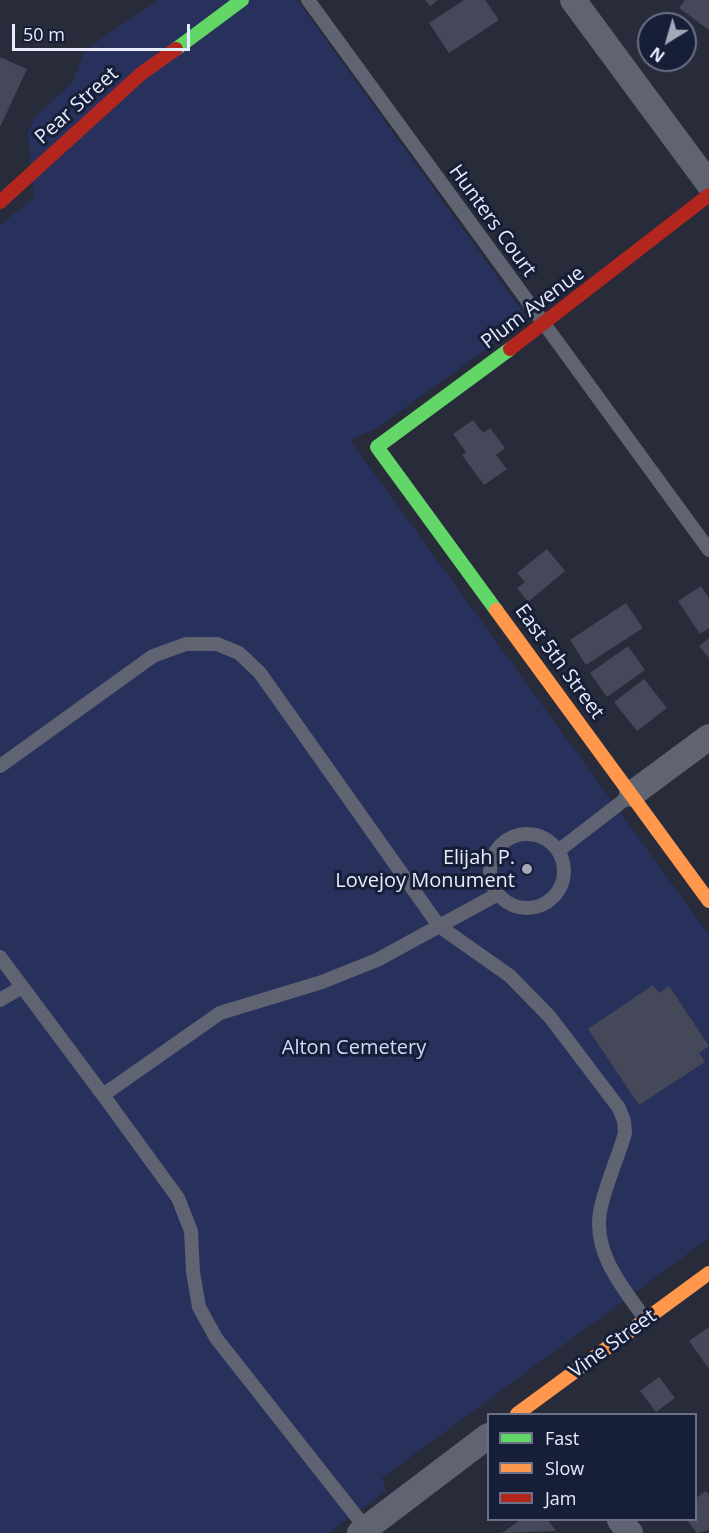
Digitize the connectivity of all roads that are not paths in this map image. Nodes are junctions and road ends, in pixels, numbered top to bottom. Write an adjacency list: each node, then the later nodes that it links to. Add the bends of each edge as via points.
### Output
1 (242, 0): 6 (street, Pear Street, via 142,73)
2 (308, 0): 7 (lane, Hunters Court, via 417,146)
3 (573, 0): 4 (street)
4 (709, 184)
5 (709, 195): 7 (street, Plum Avenue)
6 (0, 202)
7 (543, 326): 8 (street, Plum Avenue); 9 (lane, Hunters Court)
8 (377, 447): 12 (street, East 5th Street)
9 (709, 550)
10 (709, 737): 12 (street)
11 (0, 766): 16 (lane, via 153,656 186,644 217,644 239,653 260,673)
12 (632, 794): 13 (lane); 15 (street, East 5th Street)
13 (558, 851): 14 (lane, via 563,861 561,886 544,904 519,907); 14 (lane, via 540,836 516,836 505,841 492,860 490,872)
14 (498, 894): 16 (lane)
15 (709, 901)
16 (439, 926): 20 (lane, via 377,960 322,982 220,1013); 22 (lane, via 510,976 550,1017 619,1108 625,1133 600,1213 601,1240 611,1270)
17 (0, 957): 18 (lane)
18 (22, 987): 19 (lane); 20 (lane)
19 (0, 1000)
20 (103, 1095): 26 (lane, via 178,1198 191,1231 199,1306 216,1338)
21 (709, 1273): 22 (street, Vine Street)
22 (645, 1320): 23 (street, Vine Street)
23 (532, 1410)
24 (487, 1438): 26 (street)
25 (621, 1521): 27 (street)
26 (365, 1532)
27 (630, 1533)

